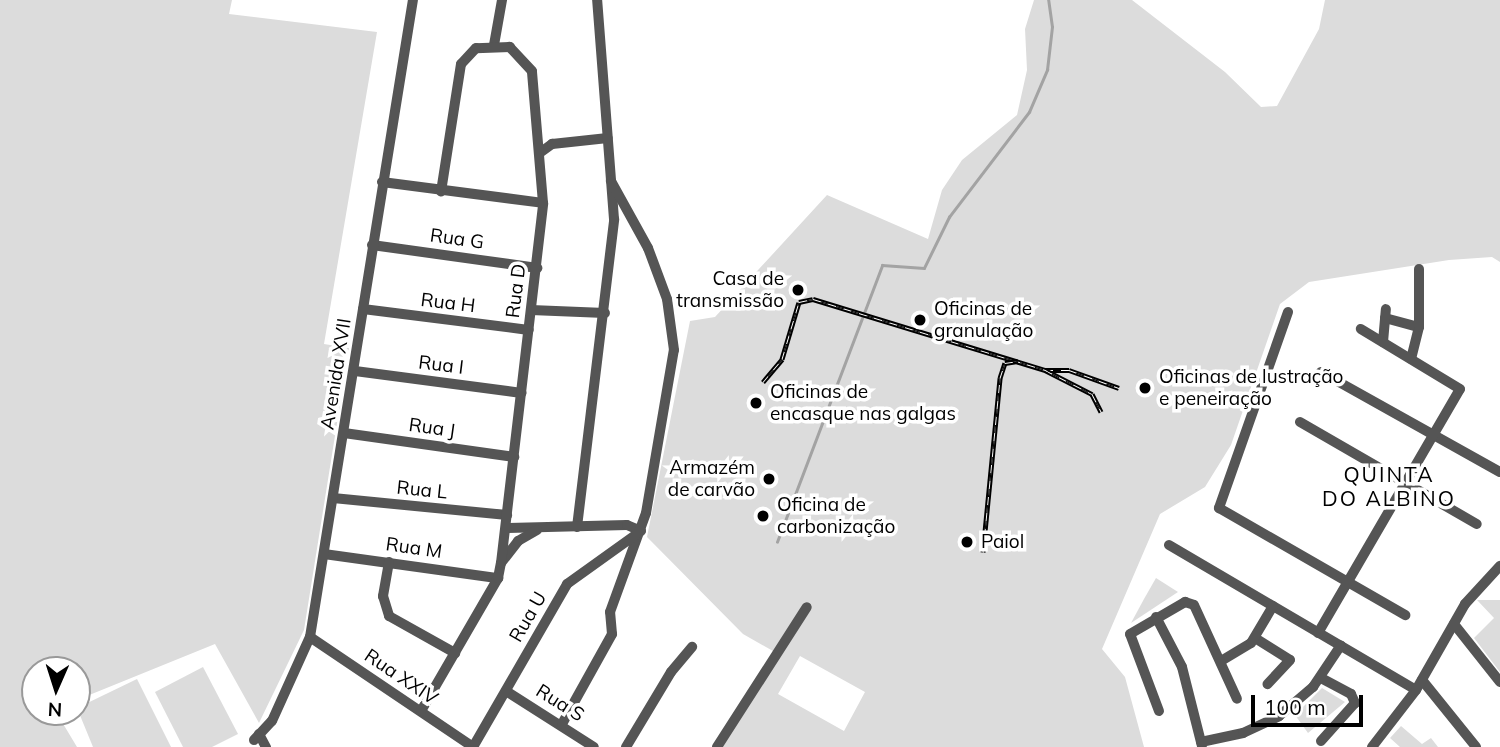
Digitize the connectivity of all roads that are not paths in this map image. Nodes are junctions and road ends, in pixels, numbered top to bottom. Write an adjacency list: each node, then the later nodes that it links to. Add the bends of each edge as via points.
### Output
1 (413, 0): 8 (street, Avenida XVII)
2 (502, 0): 4 (street)
3 (597, 0): 5 (street)
4 (494, 44): 6 (street, Rua D, via 510,47 532,71); 9 (street, via 476,48 461,64)
5 (608, 138): 6 (street, via 552,144); 7 (street)
6 (541, 152): 10 (street, Rua D)
7 (611, 181): 17 (street, via 614,219); 38 (street, via 648,248 673,328 674,350)
8 (382, 182): 9 (street); 11 (street, Avenida XVII)
9 (441, 191): 10 (street)
10 (543, 203): 12 (street, Rua D)
11 (372, 245): 12 (street, Rua G); 14 (street, Avenida XVII)
12 (537, 268): 15 (street, Rua D)
13 (1419, 269): 18 (street)
14 (363, 309): 20 (street, Rua H); 23 (street, Avenida XVII)
15 (531, 310): 17 (street); 20 (street, Rua D)
16 (1288, 312): 45 (street, via 1219,508)
17 (605, 313): 36 (street)
18 (1419, 327): 21 (street, via 1386,314); 22 (street)
19 (1361, 329): 21 (street)
20 (529, 330): 25 (street, Rua D)
21 (1383, 342): 22 (street)
22 (1411, 359): 28 (street, via 1460,389)
23 (355, 371): 25 (street, Rua I); 27 (street, Avenida XVII)
24 (1321, 372): 28 (street)
25 (522, 393): 29 (street, Rua D)
26 (1300, 422): 31 (street)
27 (344, 433): 29 (street, Rua J); 32 (street, Avenida XVII)
28 (1433, 435): 30 (street); 31 (street)
29 (514, 457): 33 (street, Rua D)
30 (1500, 472)
31 (1404, 483): 34 (street); 45 (street)
32 (333, 498): 33 (street, Rua L); 40 (street, Avenida XVII)
33 (507, 515): 37 (street, Rua D)
34 (1477, 524)
35 (543, 527): 36 (street); 37 (street); 42 (street, via 518,541)
36 (577, 527): 38 (street, via 627,525)
37 (506, 528): 42 (street, Rua D)
38 (641, 531): 62 (street, Rua U, via 567,584); 66 (street, via 610,612 612,634)
39 (1169, 545): 46 (street)
40 (324, 554): 41 (street, Rua M); 52 (street, Avenida XVII)
41 (389, 562): 44 (street, Rua M); 56 (street, via 383,596 389,616)
42 (501, 563): 44 (street, Rua D)
43 (1498, 572): 50 (street)
44 (498, 578): 56 (street, Rua D)
45 (1347, 581): 48 (street); 51 (street)
46 (1273, 606): 51 (street); 53 (street)
47 (807, 607): 74 (street)
48 (1405, 615)
49 (1156, 617): 57 (street, via 1184,602 1192,603); 65 (street, via 1132,631 1129,639); 69 (street, via 1183,670)
50 (1454, 624): 59 (street); 61 (street)
51 (1318, 633): 54 (street)
52 (310, 637): 64 (street, Rua XXIV); 70 (street, Avenida XVII, via 272,721 256,737)
53 (1255, 638): 57 (street); 60 (street, via 1290,660)
54 (1341, 646): 58 (street); 61 (street)
55 (692, 647): 73 (street, via 671,672)
56 (455, 653): 64 (street, Rua D)
57 (1221, 661): 63 (street)
58 (1321, 678): 67 (street, via 1279,716); 68 (street, via 1351,694 1354,703)
59 (1500, 682)
60 (1268, 684)
61 (1419, 685): 76 (street); 77 (street)
62 (506, 691): 66 (street, Rua S); 71 (street, Rua U)
63 (1237, 699)
64 (421, 711): 71 (street, Rua XXIV)
65 (1158, 711)
66 (562, 724): 72 (street, Rua S)
67 (1243, 733): 69 (street); 75 (street)
68 (1321, 741)
69 (1202, 744)
70 (266, 747)
71 (473, 747)
72 (594, 747)
73 (626, 747)
74 (717, 747)
75 (1246, 747)
76 (1372, 747)
77 (1476, 747)

